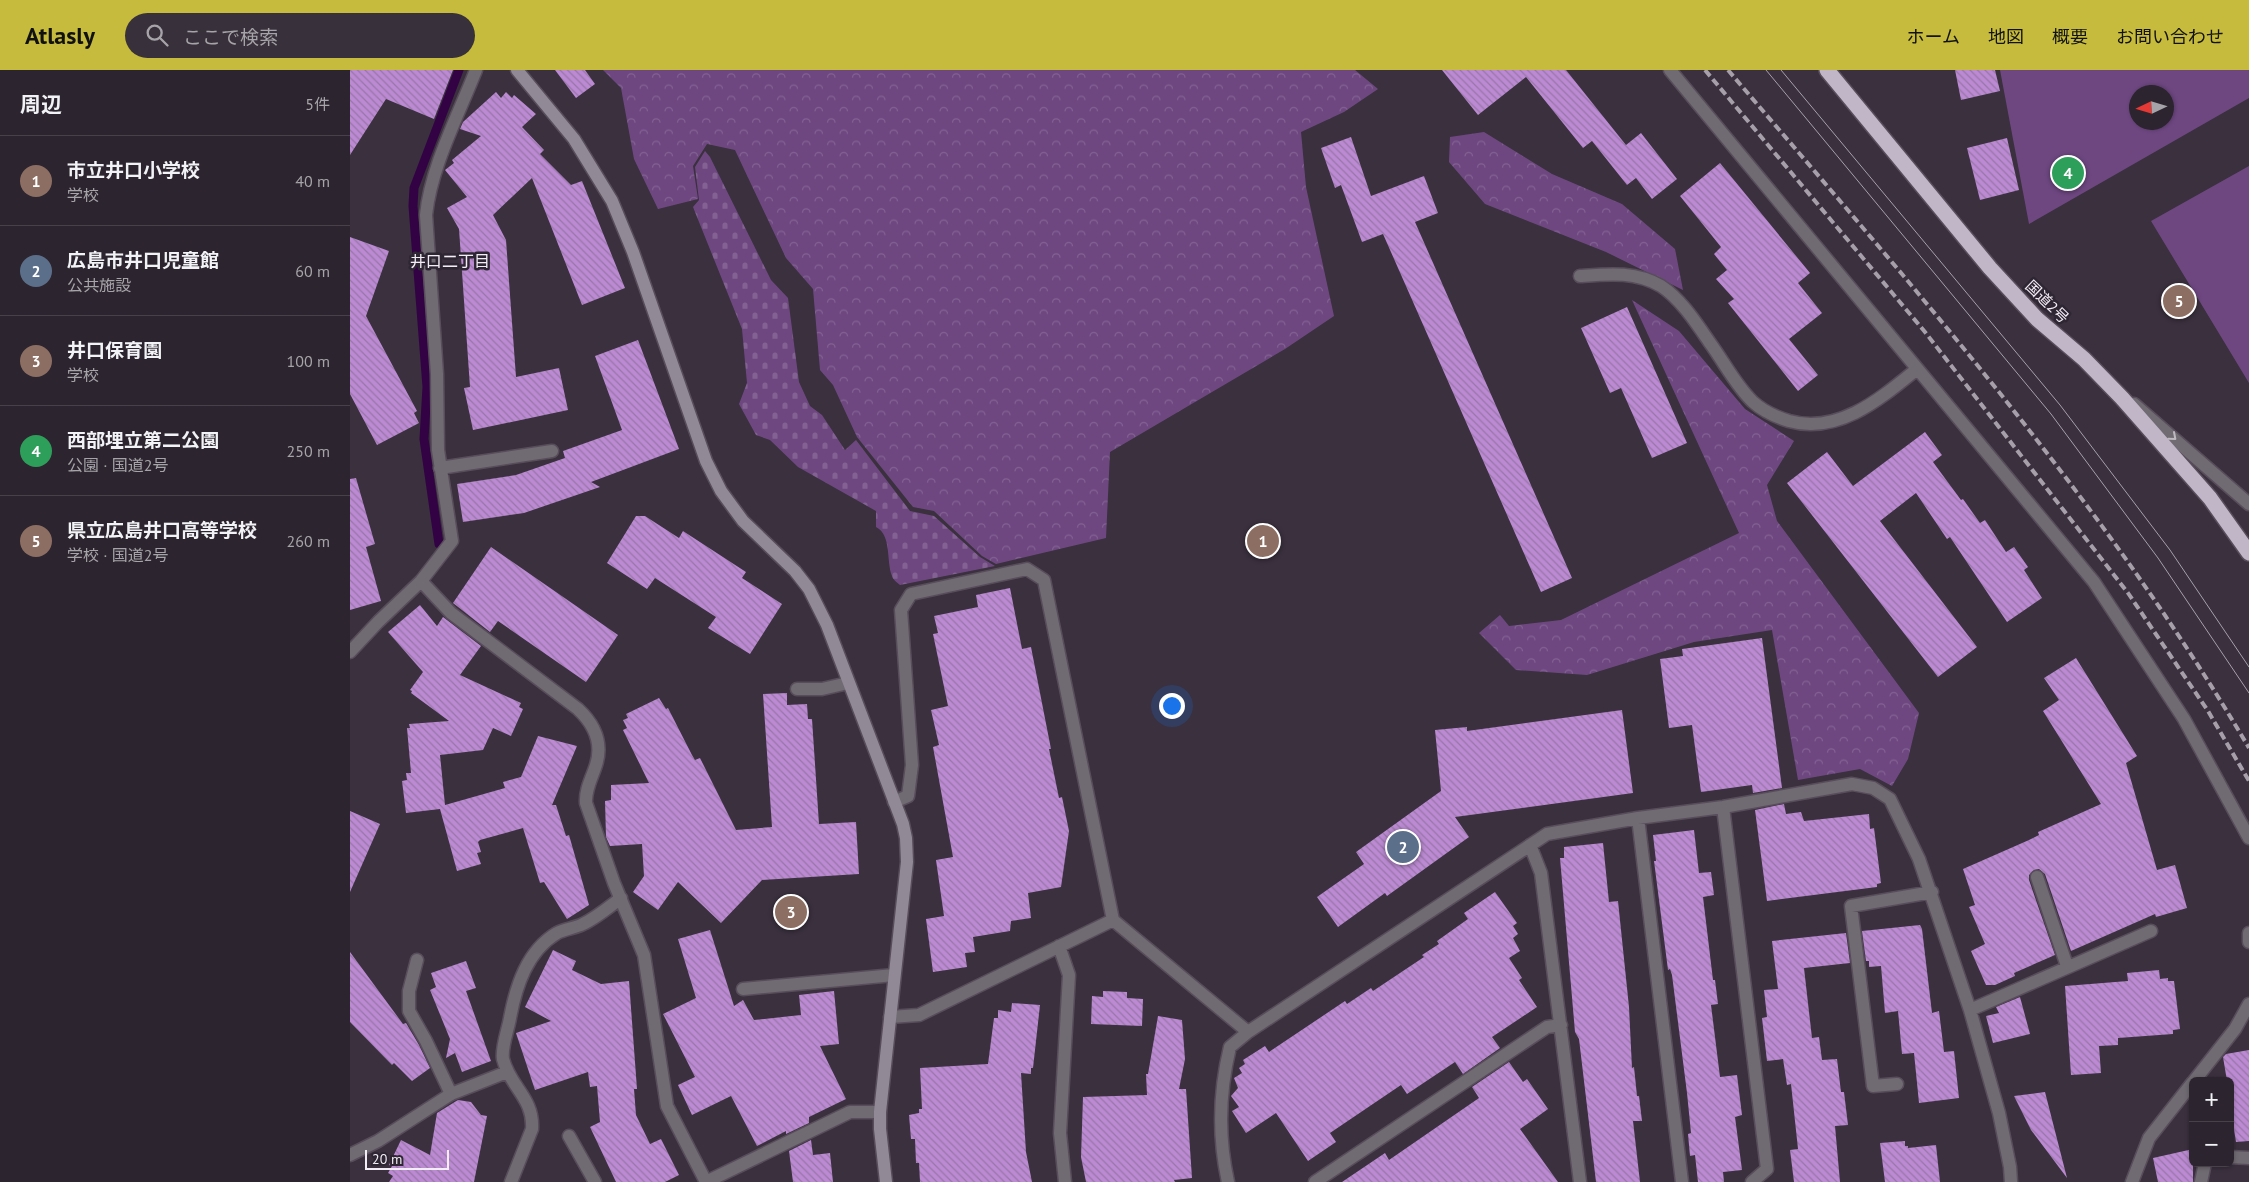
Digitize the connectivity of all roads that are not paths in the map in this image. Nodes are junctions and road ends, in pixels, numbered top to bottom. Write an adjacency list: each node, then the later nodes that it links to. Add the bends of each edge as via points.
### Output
1 (476, 70): 9 (street, via 433,178 426,215)
2 (517, 70): 14 (street, via 574,139 612,201 715,481 743,522 795,571 809,589 827,625)
3 (1670, 70): 7 (street)
4 (1827, 70): 6 (highway, 国道2号, via 2013,294)
5 (1580, 276): 7 (street, via 1623,274 1650,281 1671,293 1698,324 1752,402 1788,421 1814,424 1844,419 1877,400)
6 (2084, 359): 10 (street, one-way to 10); 11 (highway, 国道2号, via 2210,498)
7 (1917, 369): 19 (street, via 2094,582 2184,719)
8 (552, 451): 9 (street)
9 (440, 468): 12 (street, via 452,541)
10 (2249, 504)
11 (2249, 553)
12 (421, 582): 13 (street); 23 (street, via 451,613 589,719 595,729 599,753 587,789 586,803)
13 (350, 652)
14 (848, 683): 15 (street, via 822,690); 16 (street)
15 (796, 688)
16 (894, 802): 24 (street, via 908,796 912,765 901,610 911,594 1027,568 1044,580); 31 (street, via 907,851)
17 (1723, 807): 18 (street); 22 (street, via 1852,784 1862,784 1882,792 1896,810); 58 (street, via 1767,1169)
18 (1638, 818): 20 (street, via 1547,834); 57 (street)
19 (2249, 838)
20 (1530, 845): 36 (street, via 1541,873); 37 (street)
21 (2037, 876): 30 (street)
22 (1932, 892): 34 (street); 40 (street, via 1852,906 1873,1086)
23 (621, 898): 38 (street, via 584,924 557,933 538,950 525,968 513,1004 503,1056); 51 (street, via 644,955 667,1106)
24 (1113, 920): 28 (street); 37 (street)
25 (2150, 931): 30 (street)
26 (2249, 933): 27 (street)
27 (2249, 942)
28 (1059, 946): 35 (street, via 919,1015); 53 (street, via 1069,975 1060,1133)
29 (417, 960): 42 (street, via 409,1011)
30 (2067, 966): 34 (street)
31 (894, 975): 32 (street); 35 (street)
32 (742, 989)
33 (2249, 1004): 39 (street, via 2235,1029)
34 (1970, 1010): 59 (street, via 1999,1113)
35 (890, 1017): 43 (street)
36 (1562, 1024): 55 (street, via 1547,1027); 56 (street)
37 (1248, 1032): 54 (street, via 1230,1047 1222,1090 1222,1143)
38 (507, 1072): 42 (street); 49 (street, via 528,1103 533,1119)
39 (2196, 1077)
40 (1897, 1084)
41 (2189, 1086): 60 (street, via 2149,1138)
42 (451, 1094): 45 (street)
43 (880, 1112): 51 (street, via 850,1112); 52 (street)
44 (569, 1136): 50 (street)
45 (350, 1155)
46 (2234, 1157): 47 (street)
47 (2249, 1158)
48 (2204, 1167): 61 (street)
49 (511, 1182)
50 (595, 1182)
51 (706, 1182)
52 (886, 1182)
53 (1065, 1182)
54 (1228, 1182)
55 (1315, 1182)
56 (1580, 1182)
57 (1682, 1182)
58 (1752, 1182)
59 (2011, 1182)
60 (2132, 1182)
61 (2201, 1182)

